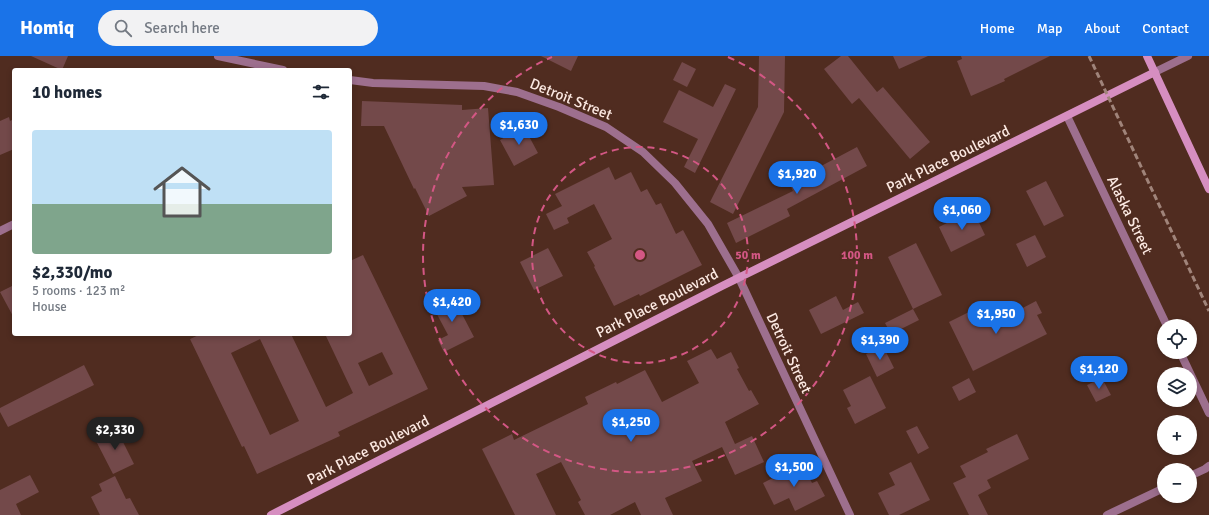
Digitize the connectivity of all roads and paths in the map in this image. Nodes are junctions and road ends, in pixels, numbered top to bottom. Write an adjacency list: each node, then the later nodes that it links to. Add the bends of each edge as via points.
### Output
1 (218, 56): 4 (street)
2 (1147, 56): 5 (street)
3 (1188, 56): 5 (street, Park Place Boulevard)
4 (274, 68)
5 (1155, 72): 7 (street, Park Place Boulevard); 8 (street)
6 (352, 80): 11 (street, Detroit Street, via 484,86 510,91 560,107 606,126 643,152 675,183 708,224)
7 (1067, 116): 11 (street, Park Place Boulevard); 12 (street, Alaska Street)
8 (1209, 189)
9 (12, 225): 10 (street)
10 (0, 231)
11 (739, 278): 18 (street, Park Place Boulevard); 19 (street, Detroit Street)
12 (1164, 319)
13 (1183, 359): 14 (street)
14 (1209, 413)
15 (1209, 466): 16 (street)
16 (1197, 473)
17 (1157, 491): 20 (street)
18 (271, 515)
19 (850, 515)
20 (1107, 515)

